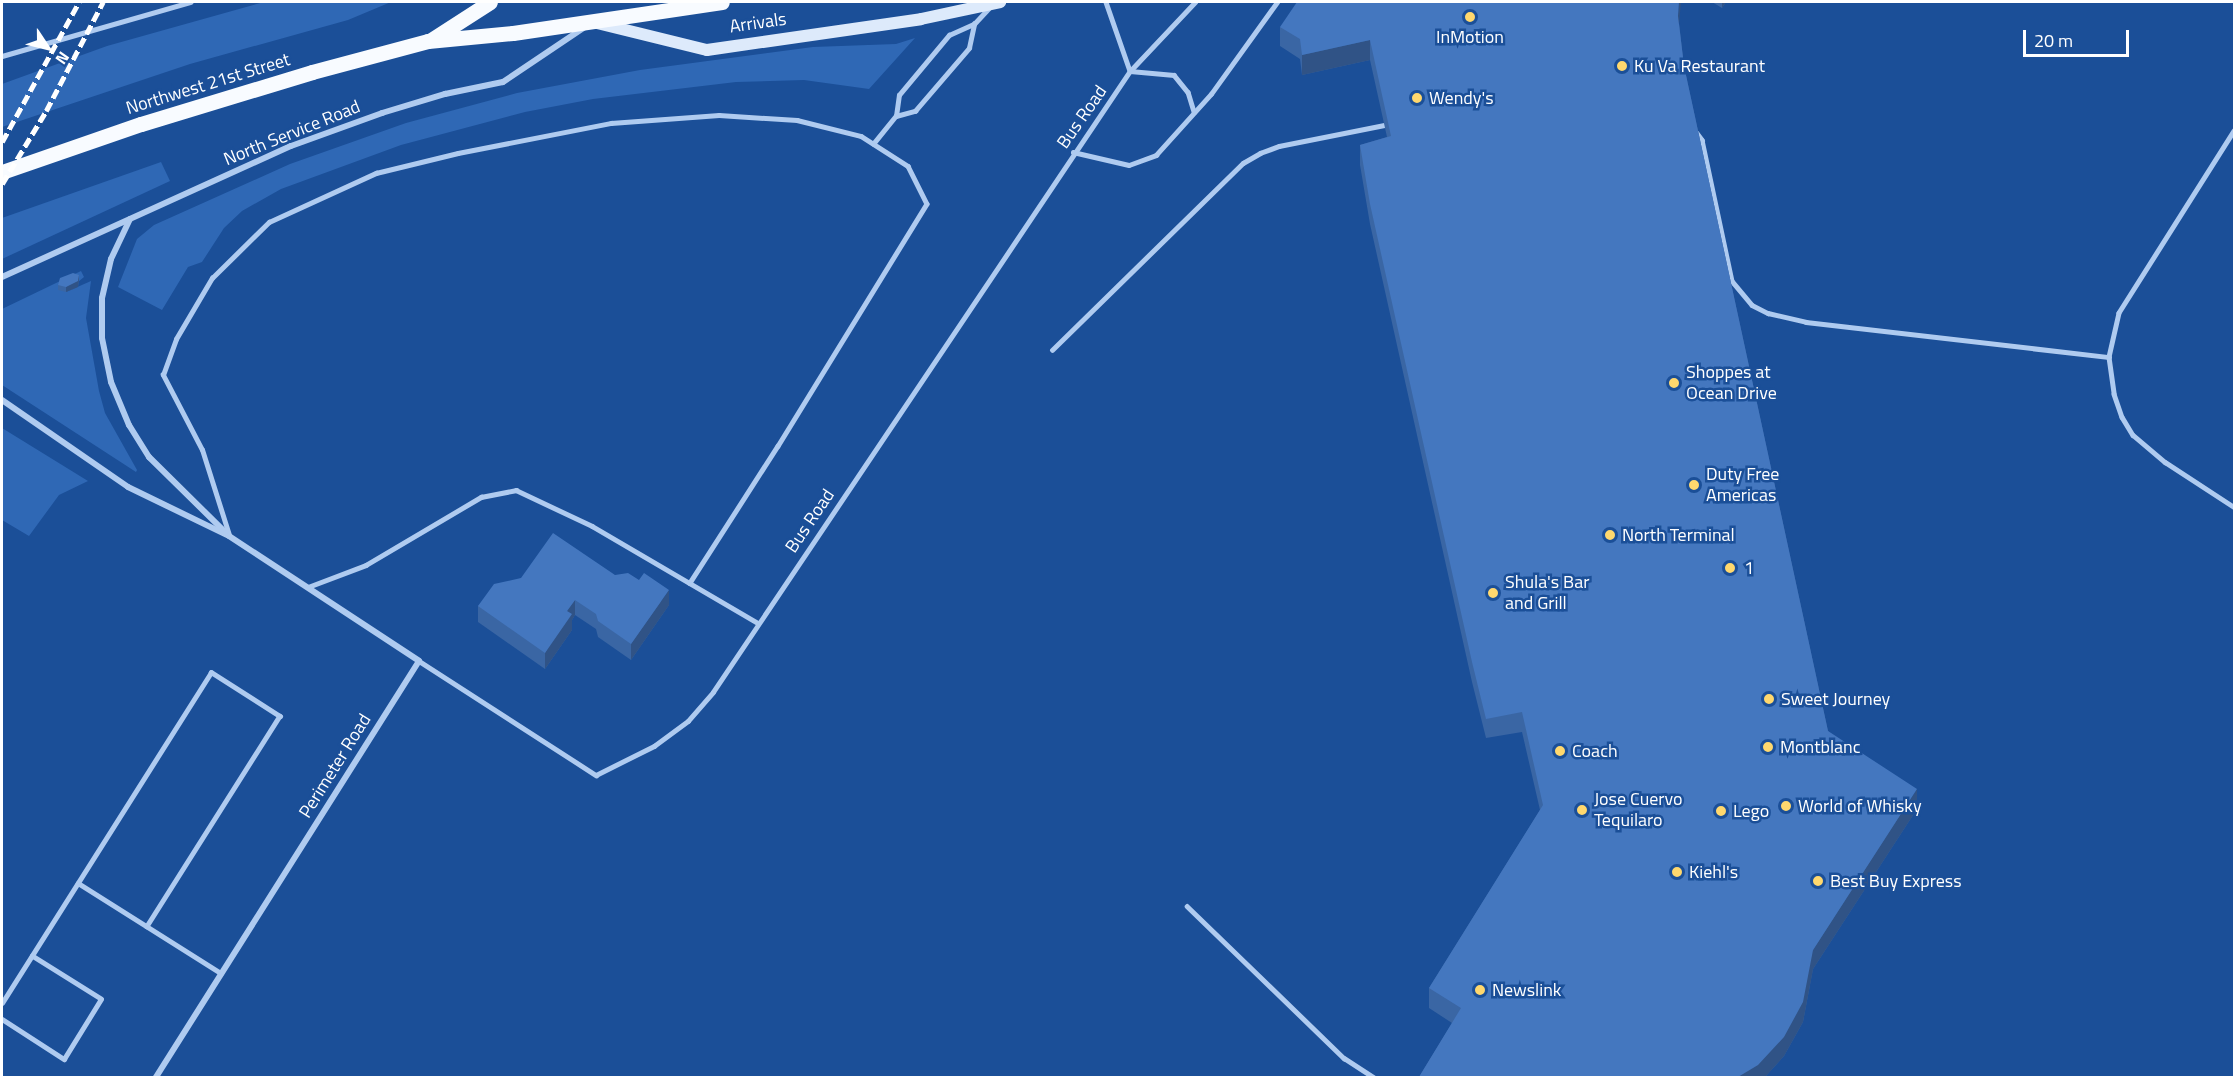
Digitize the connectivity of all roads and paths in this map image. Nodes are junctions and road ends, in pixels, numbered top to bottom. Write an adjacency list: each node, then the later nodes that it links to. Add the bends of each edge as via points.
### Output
1 (190, 2): 12 (lane)
2 (490, 2): 11 (main road)
3 (722, 2): 9 (main road)
4 (1115, 2): 8 (lane)
5 (1195, 2): 13 (lane, Bus Road)
6 (1277, 2): 14 (lane)
7 (996, 3): 9 (main road, Arrivals, via 921,20 706,50); 10 (lane)
8 (1106, 3): 13 (lane)
9 (593, 22): 11 (main road); 22 (street, North Service Road, via 503,82 445,94 301,142)
10 (974, 24): 15 (lane, via 949,35 943,42 899,95); 15 (lane, via 969,48 915,111)
11 (428, 41): 21 (main road, Northwest 21st Street, via 152,121)
12 (2, 56)
13 (1130, 71): 14 (lane, via 1174,75 1188,92); 20 (lane, Bus Road)
14 (1194, 112): 20 (lane, via 1156,155 1129,165)
15 (896, 116): 19 (lane)
16 (1384, 125): 24 (lane, via 1279,146 1243,163)
17 (1693, 128): 25 (lane, via 1702,140 1732,281 1752,305 1806,322)
18 (2235, 131): 25 (lane, via 2119,313)
19 (873, 144): 28 (lane, via 861,136 797,120 719,115 611,123 458,153 376,174 269,222 212,278 176,339 163,375 202,450); 29 (lane, via 908,166 927,204)
20 (1074, 152): 31 (lane, Bus Road)
21 (2, 172)
22 (130, 219): 23 (street, North Service Road); 28 (street, via 111,259 102,298 102,338 111,382 129,425 149,457)
23 (2, 277)
24 (1052, 350)
25 (2109, 357): 27 (lane, via 2114,393 2133,435 2165,462)
26 (2, 400): 28 (street, via 128,487)
27 (2235, 507)
28 (229, 536): 30 (street)
29 (690, 584): 30 (lane, via 592,526 516,490 481,497 366,565); 31 (lane)
30 (308, 587): 32 (street)
31 (758, 623): 32 (lane, Bus Road, via 713,692 688,721 654,746 596,775)
32 (419, 662): 37 (street, Perimeter Road)
33 (78, 883): 35 (lane); 35 (lane, via 211,672 221,678 280,716); 36 (lane)
34 (1187, 906): 41 (lane, via 1344,1058)
35 (147, 927): 37 (lane)
36 (32, 956): 38 (lane); 39 (lane, via 101,999 64,1059)
37 (221, 973): 40 (street, Perimeter Road)
38 (2, 1003)
39 (2, 1019)
40 (155, 1077)
41 (1375, 1077)

